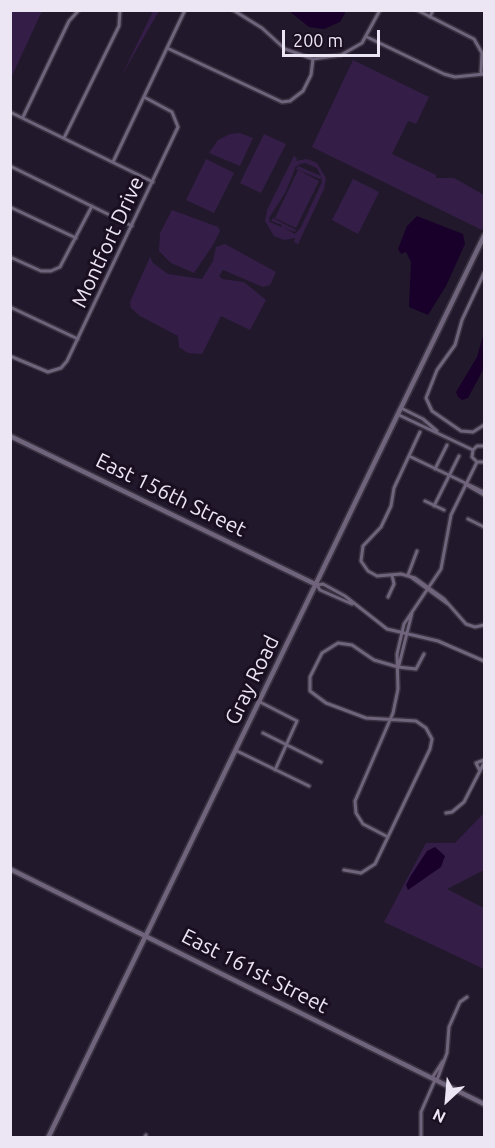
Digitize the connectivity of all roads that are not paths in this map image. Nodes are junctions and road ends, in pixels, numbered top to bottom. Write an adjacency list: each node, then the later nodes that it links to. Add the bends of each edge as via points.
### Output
1 (79, 10): 17 (street, via 69,21)
2 (120, 10): 18 (street, via 119,26)
3 (185, 10): 12 (street)
4 (233, 10): 9 (street)
5 (241, 10): 9 (street)
6 (380, 10): 11 (street)
7 (417, 10): 10 (street)
8 (433, 10): 10 (street)
9 (239, 15): 13 (street, via 262,28 285,49)
10 (430, 17): 14 (street, via 474,39 482,53)
11 (366, 37): 13 (street, via 341,55); 14 (street, via 444,74 455,77)
12 (167, 48): 13 (street, via 282,102 303,91); 15 (street)
13 (313, 59)
14 (483, 73)
15 (144, 97): 19 (street); 21 (street, Montfort Drive, via 172,112 178,120 176,133)
16 (10, 112): 17 (street)
17 (22, 117): 18 (street)
18 (64, 138): 19 (street)
19 (113, 162): 21 (street)
20 (10, 166): 22 (street)
21 (153, 182): 24 (street, Montfort Drive)
22 (92, 206): 24 (street); 26 (street)
23 (10, 207): 26 (street)
24 (132, 226): 30 (street, Montfort Drive)
25 (484, 236): 32 (street, Gray Road)
26 (76, 238): 27 (street, via 60,267 51,272)
27 (10, 257)
28 (484, 273): 34 (street, via 454,347 437,370 427,394 429,408 451,425 470,432)
29 (10, 307): 30 (street)
30 (78, 339): 31 (street, Montfort Drive, via 67,361 55,371 42,371)
31 (10, 356)
32 (401, 408): 33 (street, Gray Road); 36 (street, via 423,419)
33 (398, 415): 36 (street); 57 (street, Gray Road)
34 (484, 425)
35 (420, 432): 41 (street)
36 (440, 434): 40 (street)
37 (10, 436): 57 (street, East 156th Street)
38 (447, 446): 45 (street)
39 (484, 446): 40 (street)
40 (473, 450): 43 (street, via 472,457)
41 (409, 456): 45 (street); 55 (street, via 394,488 391,506 361,553 362,564 369,573 379,577)
42 (459, 456): 46 (street)
43 (477, 462): 44 (street); 47 (street)
44 (484, 462)
45 (435, 469): 46 (street)
46 (449, 476): 47 (street); 50 (street)
47 (465, 484): 48 (street); 58 (street, via 449,522 442,566)
48 (484, 494)
49 (424, 501): 50 (street)
50 (434, 506): 51 (street)
51 (444, 510)
52 (468, 519): 53 (street)
53 (484, 527)
54 (417, 551): 56 (street)
55 (393, 575): 56 (street); 59 (street)
56 (409, 576): 58 (street)
57 (317, 585): 60 (street, via 320,590); 60 (street, via 330,587); 70 (street, Gray Road)
58 (428, 589): 61 (street); 62 (street, via 468,625)
59 (388, 597)
60 (354, 604): 63 (street, via 382,627)
61 (412, 612): 63 (street, via 405,620); 64 (street)
62 (484, 625)
63 (402, 635): 64 (street); 65 (street)
64 (407, 636): 66 (street); 68 (street, via 438,641)
65 (399, 647): 66 (street); 69 (street)
66 (405, 649): 69 (street)
67 (424, 654): 69 (street, via 416,671)
68 (484, 661)
69 (398, 667): 71 (street); 71 (street, via 374,660 352,645 338,643 322,653 309,683 316,698 341,711 366,718)
70 (260, 702): 73 (street, via 297,720); 74 (street, Gray Road)
71 (392, 719): 81 (street, via 354,807 363,824); 81 (street, via 422,724 432,744)
72 (263, 733): 73 (street)
73 (287, 745): 76 (street); 77 (street)
74 (237, 751): 77 (street); 84 (street, Gray Road)
75 (484, 761): 78 (street); 78 (street, via 476,764)
76 (321, 762)
77 (275, 770): 79 (street)
78 (480, 771): 80 (street, via 464,801)
79 (309, 786)
80 (446, 813)
81 (389, 837): 83 (street, via 372,868 361,873)
82 (10, 869): 84 (street, East 161st Street)
83 (344, 870)
84 (148, 935): 86 (street, East 161st Street); 88 (street, Gray Road)
85 (467, 997): 86 (street, via 460,1002 449,1027 448,1047)
86 (435, 1080): 87 (street, East 161st Street); 89 (street, via 421,1112)
87 (484, 1104)
88 (48, 1137)
89 (421, 1137)

